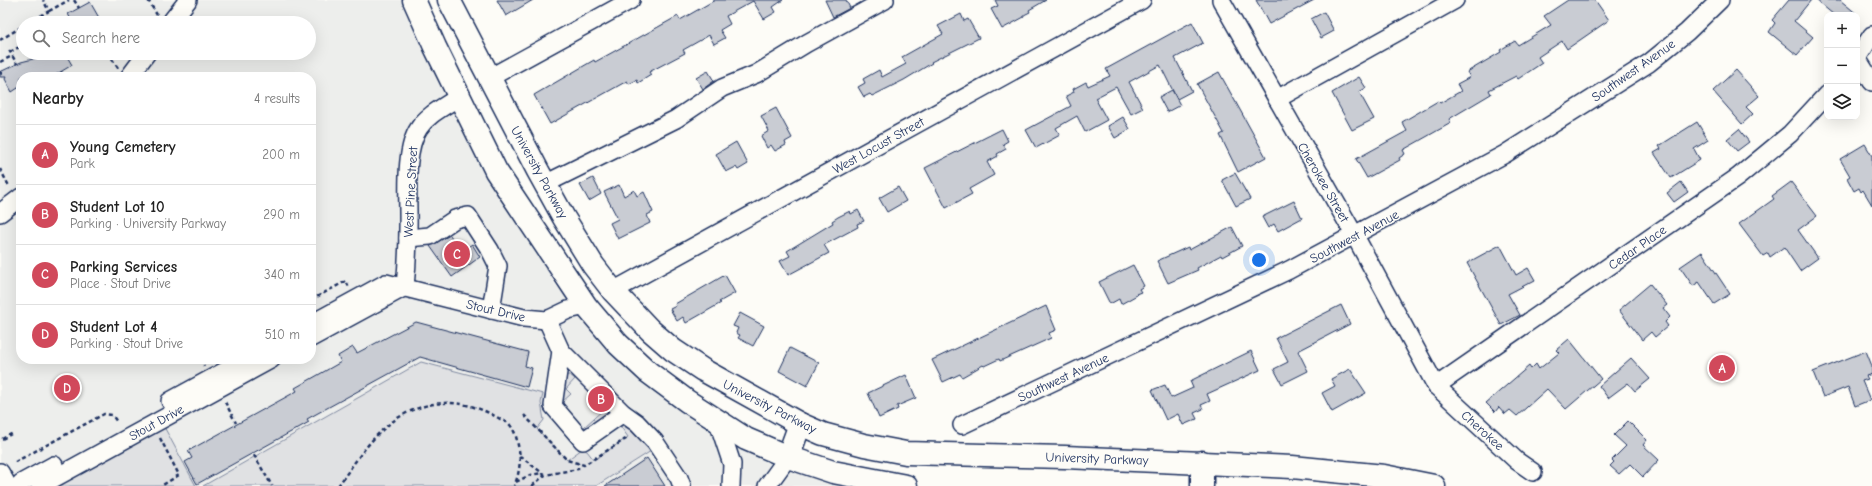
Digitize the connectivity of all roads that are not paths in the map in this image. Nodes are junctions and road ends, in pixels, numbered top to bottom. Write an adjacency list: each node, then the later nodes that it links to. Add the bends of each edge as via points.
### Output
1 (188, 0): 10 (street)
2 (414, 0): 18 (highway)
3 (449, 0): 16 (highway, University Parkway)
4 (631, 0): 16 (street)
5 (885, 0): 21 (street, via 756,74 722,88 676,118)
6 (1142, 0): 27 (street, West Locust Street)
7 (1222, 0): 20 (street, Cherokee Street)
8 (1455, 0): 20 (street)
9 (1720, 0): 24 (street, Southwest Avenue, via 1687,32 1649,63 1505,154)
10 (169, 16)
11 (1872, 35): 12 (street)
12 (1860, 53)
13 (139, 60): 15 (street)
14 (1860, 63): 17 (street)
15 (125, 72)
16 (489, 78): 18 (highway); 21 (highway, University Parkway)
17 (1872, 82)
18 (460, 96): 25 (street, West Pine Street, via 427,118 413,140 409,171); 28 (highway, via 496,171)
19 (1824, 97): 36 (street, Cedar Place, via 1790,134 1738,177)
20 (1277, 99): 24 (street, Cherokee Street)
21 (545, 184): 27 (highway, University Parkway, via 593,264)
22 (15, 192): 23 (street)
23 (0, 213)
24 (1355, 236): 36 (street, Cherokee Street); 41 (street, Southwest Avenue, via 1233,298)
25 (408, 238): 26 (street, West Pine Street); 29 (street, via 430,236 455,220 468,216 498,266)
26 (405, 287): 29 (street, Stout Drive); 31 (street, Stout Drive, via 386,283); 32 (street)
27 (613, 290): 28 (highway); 40 (highway, University Parkway, via 650,330 673,350 703,370)
28 (586, 306): 30 (street, via 568,310); 38 (highway, via 618,344 648,372)
29 (491, 310): 30 (street, Stout Drive, via 524,318)
30 (547, 320): 33 (street)
31 (316, 321)
32 (316, 335)
33 (561, 351): 37 (street); 37 (street, via 553,406 583,441)
34 (240, 364): 39 (street, Stout Drive)
35 (263, 364): 39 (street, Stout Drive)
36 (1436, 386): 45 (street, Cherokee)
37 (623, 413): 49 (street, via 655,442)
38 (718, 422): 42 (highway, via 746,439); 50 (street, via 732,464)
39 (150, 424): 47 (street, Stout Drive); 48 (street, Stout Drive)
40 (800, 424): 42 (highway); 43 (highway, University Parkway, via 823,434 906,453)
41 (962, 425)
42 (788, 457): 51 (street); 52 (highway, via 833,472)
43 (1202, 462): 53 (highway); 54 (highway, University Parkway, via 1292,467 1369,475)
44 (0, 472): 46 (street)
45 (1533, 472)
46 (8, 486)
47 (19, 486)
48 (40, 486)
49 (682, 486)
50 (731, 486)
51 (767, 486)
52 (906, 486)
53 (1202, 486)
54 (1434, 486)

